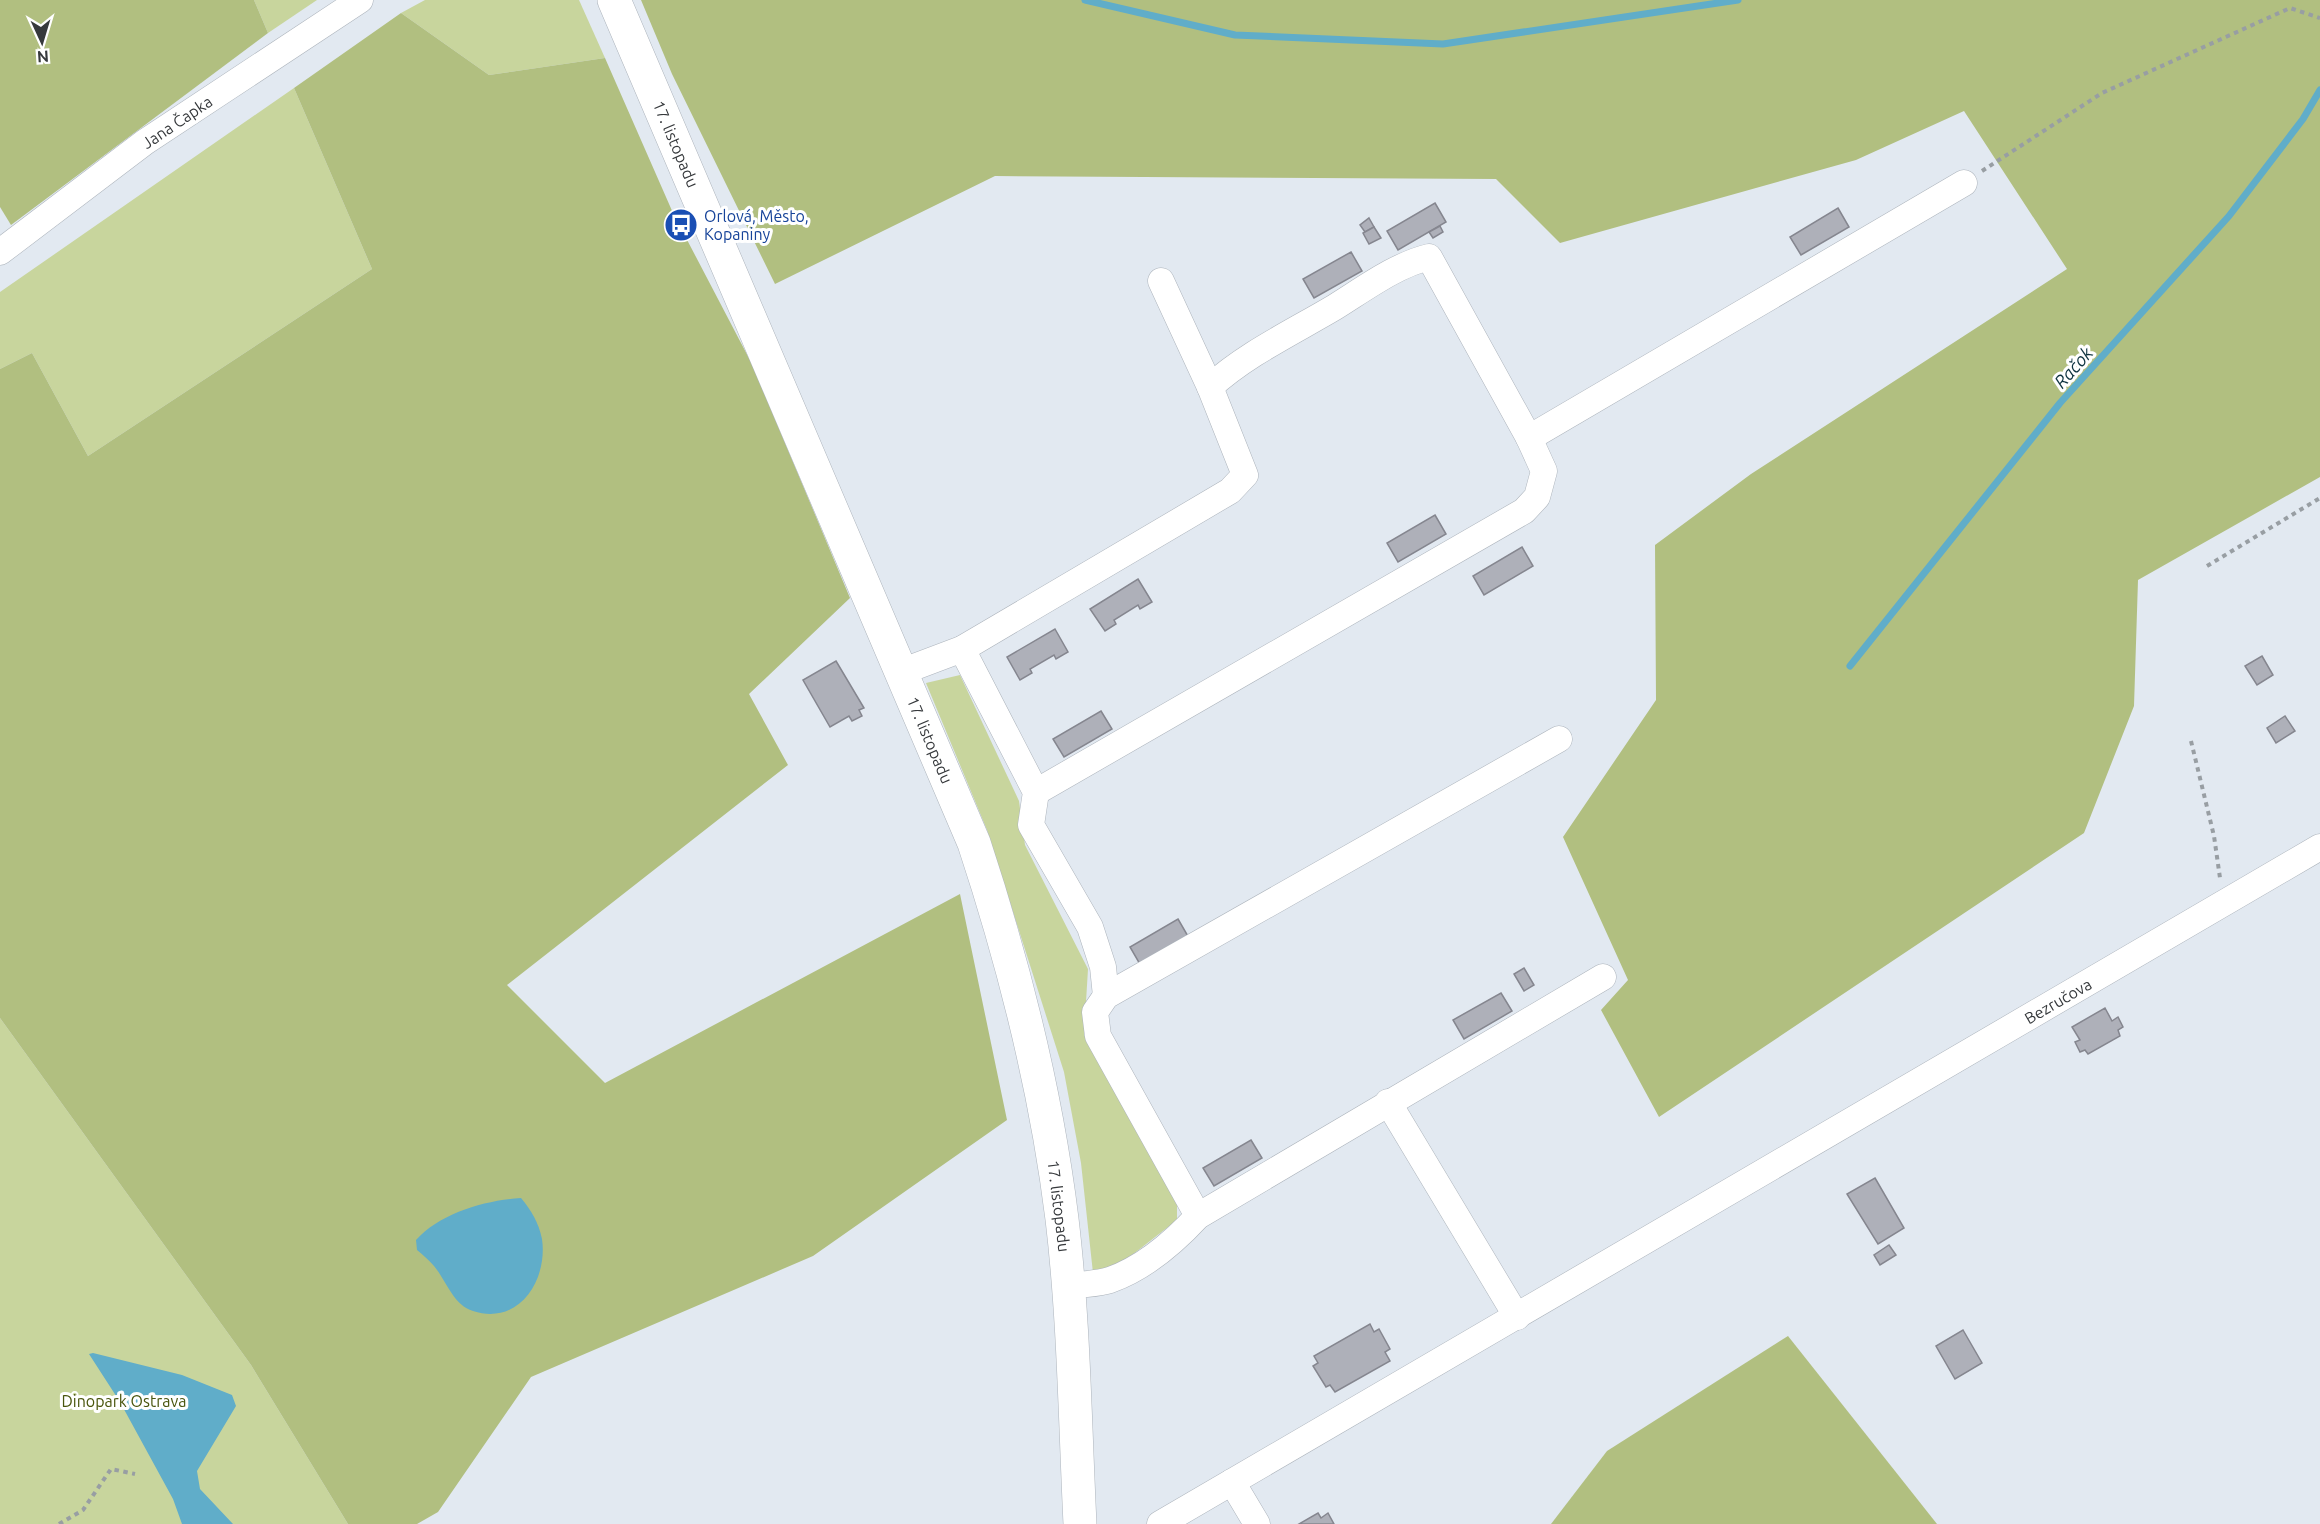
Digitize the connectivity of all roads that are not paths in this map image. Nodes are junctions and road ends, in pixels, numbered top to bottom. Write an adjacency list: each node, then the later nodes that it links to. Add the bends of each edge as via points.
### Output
1 (360, 0): 4 (street, Jana Čapka, via 145,142)
2 (614, 0): 9 (main road, 17. listopadu)
3 (1964, 183): 7 (street)
4 (0, 252)
5 (1161, 281): 6 (street)
6 (1210, 387): 7 (street, via 1230,369 1356,294 1415,260 1429,257); 8 (street, via 1245,475 1230,490)
7 (1529, 438): 11 (street, via 1544,471 1537,497 1524,511)
8 (962, 649): 9 (street); 11 (street)
9 (901, 672): 17 (main road, 17. listopadu, via 974,843 1024,1009 1049,1131)
10 (1559, 739): 14 (street)
11 (1036, 792): 14 (street, via 1031,825 1090,927 1103,967)
12 (2320, 846): 18 (street, Bezručova)
13 (1603, 977): 15 (street)
14 (1106, 996): 16 (street, via 1095,1012 1098,1036)
15 (1388, 1102): 16 (street); 18 (street)
16 (1198, 1216): 17 (street, via 1172,1244 1135,1267 1110,1280)
17 (1068, 1287): 20 (main road, 17. listopadu)
18 (1517, 1317): 19 (street, Bezručova)
19 (1232, 1482): 21 (street, Bezručova); 22 (street)
20 (1080, 1524)
21 (1160, 1524)
22 (1257, 1524)

